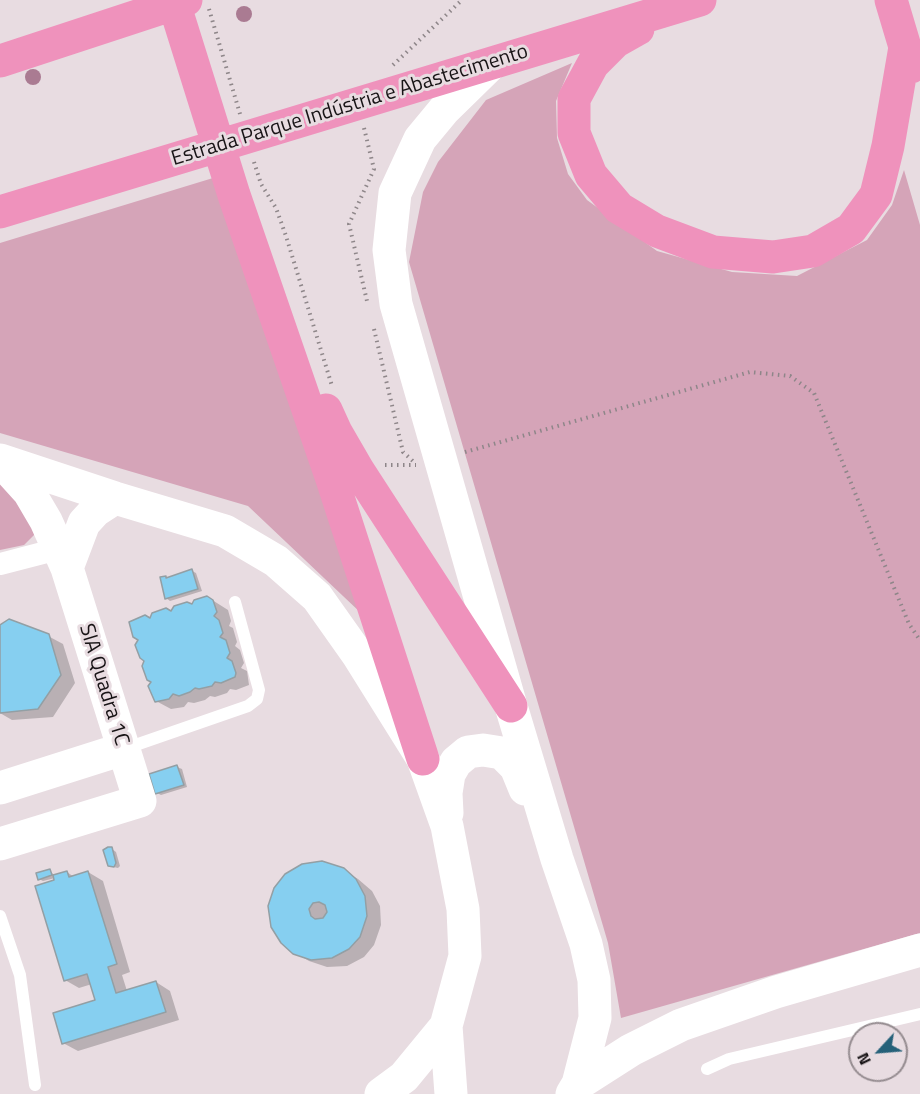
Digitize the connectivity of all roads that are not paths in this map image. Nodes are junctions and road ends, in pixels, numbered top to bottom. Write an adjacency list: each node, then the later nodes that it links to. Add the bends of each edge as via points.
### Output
1 (173, 0): 11 (highway)
2 (186, 0): 8 (highway)
3 (192, 0): 11 (highway)
4 (700, 0): 6 (highway, Estrada Parque Indústria e Abastecimento)
5 (891, 2): 7 (highway)
6 (669, 10): 7 (highway, via 615,42 593,64 574,99 574,133 591,175 618,207 657,231 714,252 773,257 813,251 851,229 876,195); 9 (highway, Estrada Parque Indústria e Abastecimento)
7 (905, 47): 10 (highway)
8 (0, 60)
9 (490, 65): 12 (highway, Estrada Parque Indústria e Abastecimento); 18 (main road, via 420,139 395,193 389,250 396,304 429,462)
10 (920, 96)
11 (243, 192): 18 (highway, via 336,432); 20 (highway)
12 (0, 212)
13 (1, 460): 14 (main road); 15 (main road, SIA Quadra 1C, via 28,492)
14 (115, 498): 15 (main road, via 84,523); 20 (main road, via 225,531 276,561 317,597)
15 (63, 559): 16 (street); 19 (main road, SIA Quadra 1C)
16 (0, 564)
17 (235, 602): 19 (lane, via 259,690 257,699 248,706)
18 (511, 706): 24 (main road)
19 (123, 749): 21 (main road); 23 (main road, SIA Quadra 1C, via 140,801)
20 (423, 759): 22 (main road)
21 (0, 788)
22 (447, 826): 24 (main road, via 446,793 456,762 468,752 502,753 516,767); 28 (main road, via 463,909 465,956)
23 (0, 844)
24 (557, 859): 31 (main road, via 594,980 595,1018)
25 (0, 916): 30 (lane, via 20,975)
26 (904, 959): 31 (main road, via 776,992 681,1025 631,1050)
27 (920, 1014): 29 (lane, via 729,1059)
28 (446, 1026): 32 (main road, via 404,1077); 33 (main road)
29 (707, 1069)
30 (35, 1085)
31 (575, 1089)
32 (381, 1094)
33 (451, 1094)

